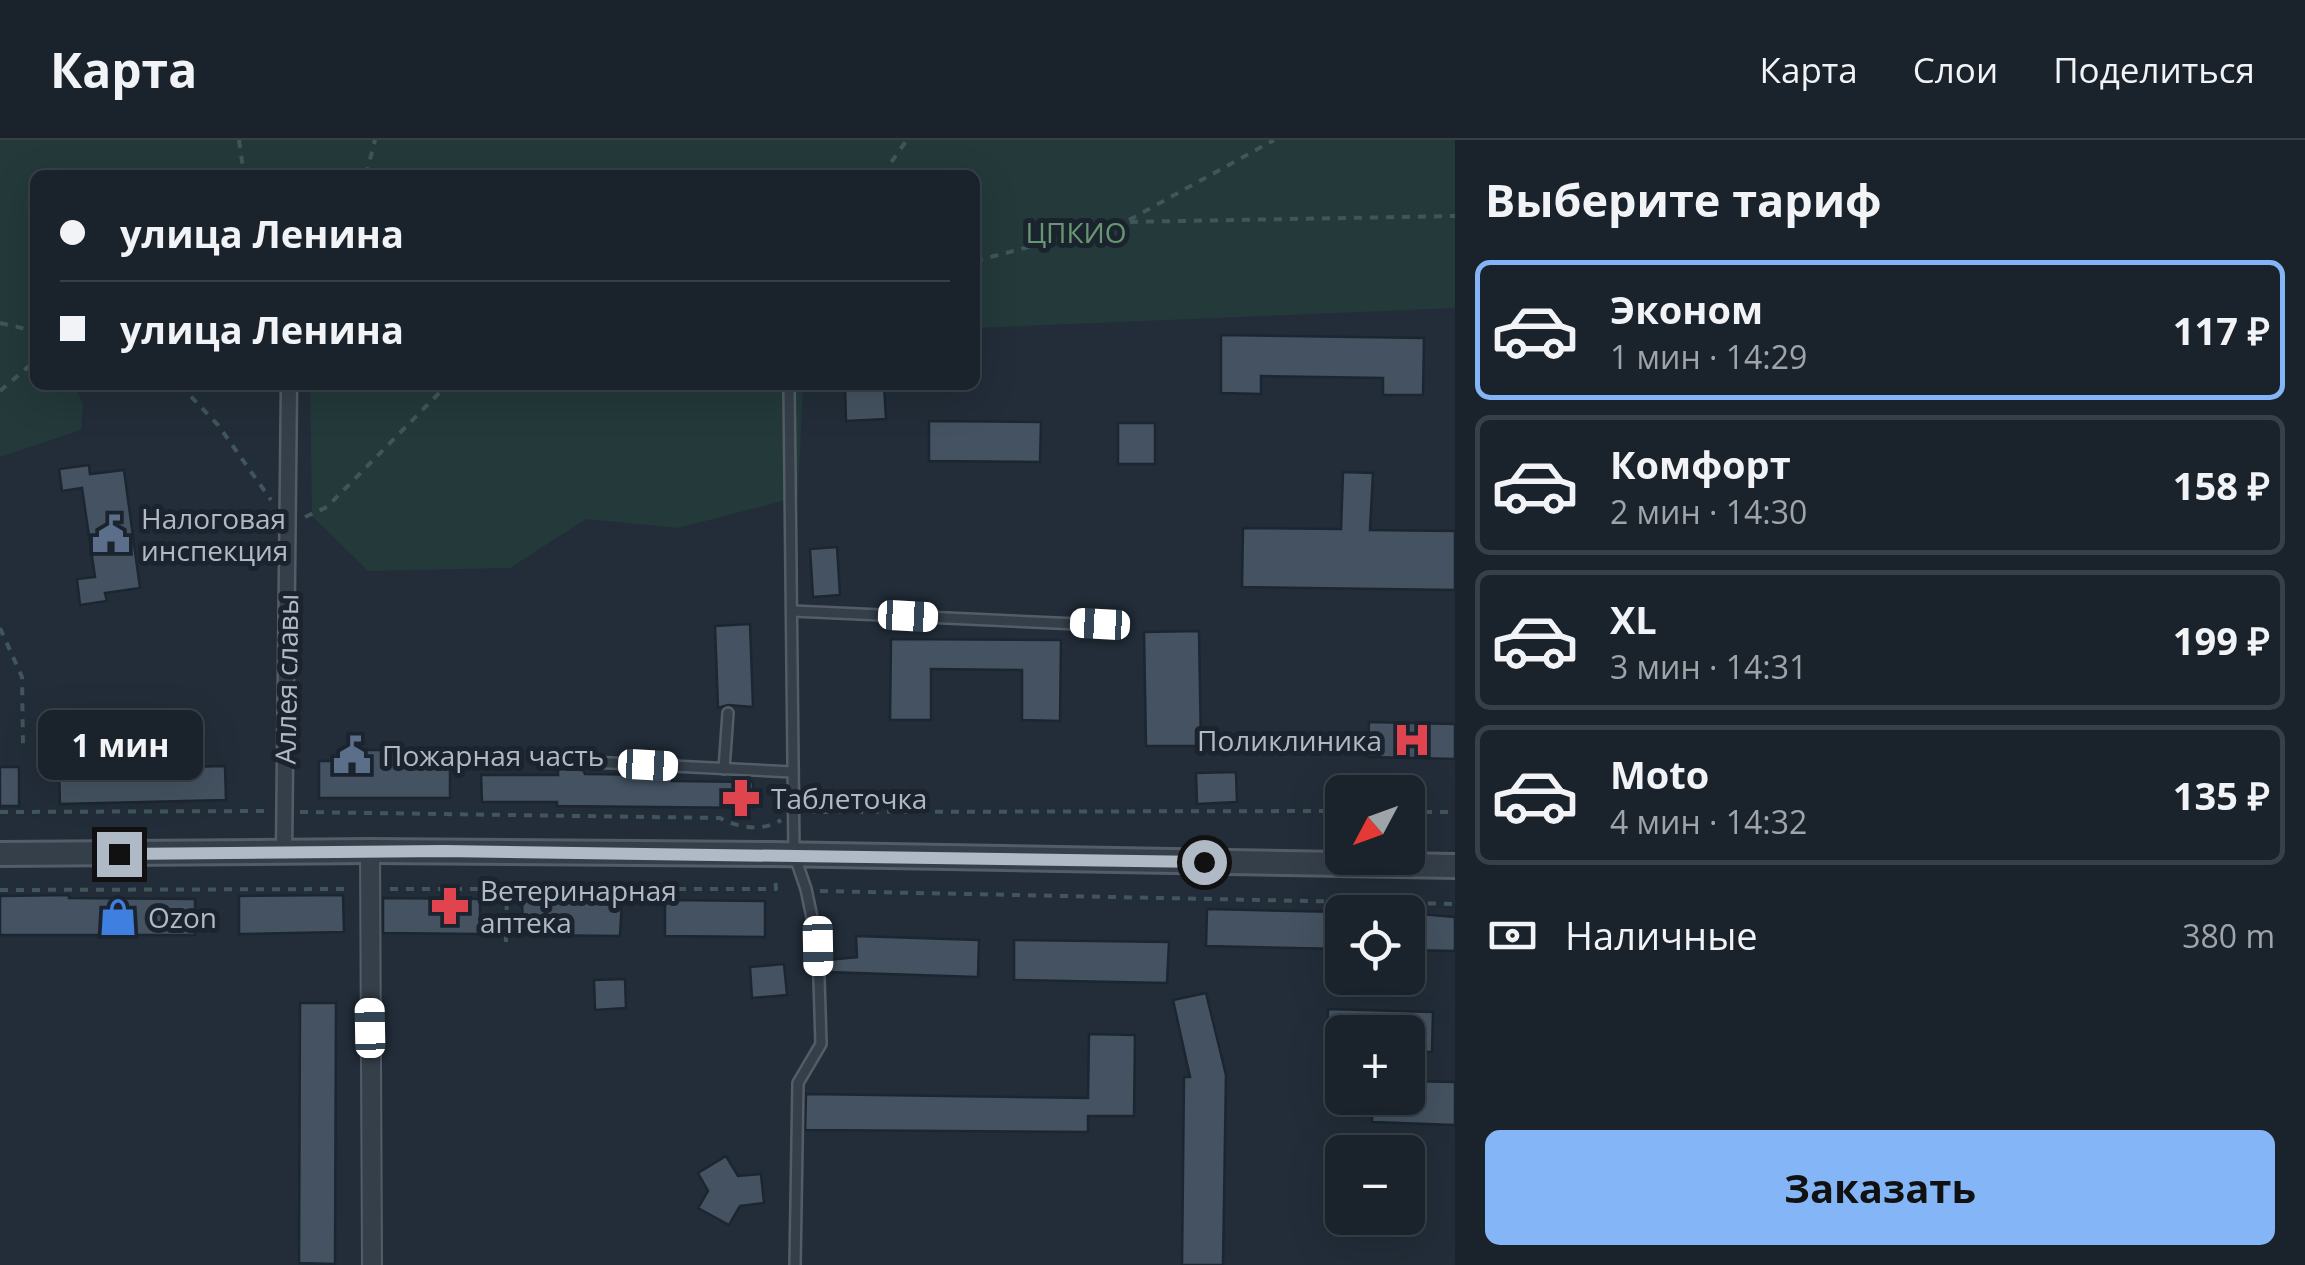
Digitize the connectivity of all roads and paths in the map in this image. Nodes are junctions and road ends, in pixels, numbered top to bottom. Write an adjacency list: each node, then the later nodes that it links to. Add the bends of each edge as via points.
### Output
1 (239, 140): 5 (path)
2 (374, 140): 6 (path)
3 (907, 140): 7 (path)
4 (1274, 140): 9 (path)
5 (243, 170)
6 (367, 170)
7 (886, 170)
8 (1455, 216): 9 (path)
9 (1125, 222): 10 (path)
10 (980, 260)
11 (0, 323): 12 (path)
12 (30, 331)
13 (30, 365): 18 (path)
14 (185, 390): 19 (path)
15 (289, 390): 19 (street, Аллея славы)
16 (442, 390): 19 (path, via 327,507 304,518)
17 (789, 390): 20 (lane)
18 (0, 391)
19 (288, 514): 28 (street, Аллея славы)
20 (792, 611): 21 (lane); 27 (lane)
21 (1100, 624)
22 (0, 628): 24 (path, via 22,677)
23 (728, 713): 26 (lane)
24 (23, 746)
25 (571, 761): 26 (lane)
26 (724, 769): 27 (lane)
27 (792, 772): 31 (lane)
28 (283, 811): 30 (path); 31 (path, via 720,818 735,826 771,827); 35 (street, Аллея славы)
29 (1325, 811): 31 (path)
30 (0, 812)
31 (792, 812): 37 (lane)
32 (1425, 812): 33 (path)
33 (1455, 812)
34 (370, 850): 35 (street); 37 (street); 39 (street)
35 (284, 853): 36 (street)
36 (0, 854)
37 (783, 854): 38 (street); 40 (path, via 776,889); 41 (lane)
38 (1455, 866)
39 (369, 889): 40 (path); 42 (path); 45 (street)
40 (507, 889): 44 (path)
41 (806, 889): 43 (path); 46 (lane, via 818,946 821,1044 798,1083)
42 (0, 890)
43 (1455, 904)
44 (506, 942)
45 (372, 1265)
46 (794, 1265)

